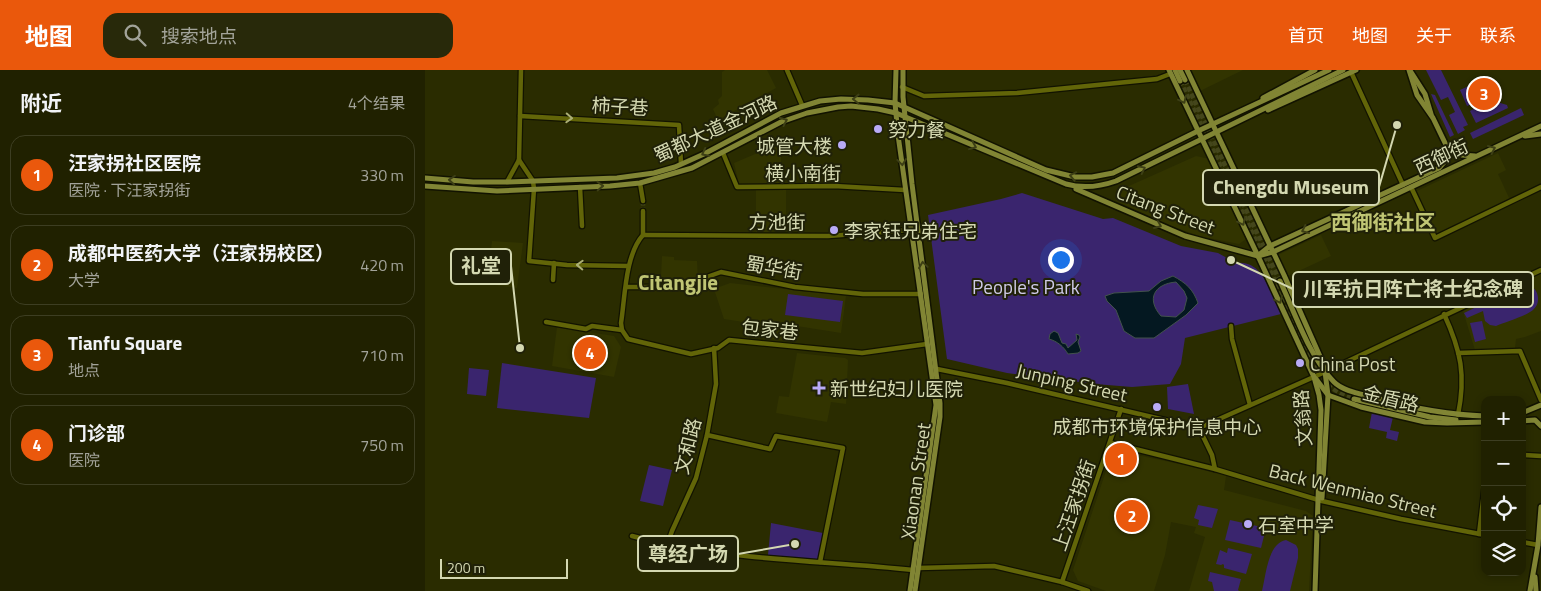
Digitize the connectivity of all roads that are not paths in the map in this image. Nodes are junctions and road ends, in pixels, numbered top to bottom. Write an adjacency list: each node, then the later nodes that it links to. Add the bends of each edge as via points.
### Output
1 (521, 70): 20 (street)
2 (787, 70): 16 (street)
3 (896, 70): 15 (main road, Xiaonan Street)
4 (903, 70): 14 (main road, Xiaonan Street)
5 (1180, 70): 11 (main road, via 1183,81)
6 (1187, 70): 23 (main road)
7 (1315, 70): 13 (main road)
8 (1329, 70): 18 (main road)
9 (1343, 70): 22 (main road)
10 (1409, 70): 30 (main road, via 1425,94)
11 (1171, 71): 14 (street, via 1157,79 1017,93 924,96); 25 (main road, 文翁路, one-way to 25)
12 (1353, 71): 22 (main road); 40 (street)
13 (1307, 72): 18 (main road)
14 (902, 88): 17 (main road, Xiaonan Street)
15 (895, 103): 16 (main road, 蜀都大道金河路, one-way to 16, via 841,99); 17 (main road, 蜀都大道金河路); 19 (main road, Xiaonan Street)
16 (803, 105): 34 (main road, 蜀都大道金河路, one-way to 34)
17 (904, 106): 21 (main road, Xiaonan Street); 25 (main road, 蜀都大道金河路, one-way to 17, via 1113,173 1075,177 1046,170)
18 (1242, 110): 23 (main road, 蜀都大道金河路)
19 (896, 113): 21 (main road, 蜀都大道金河路); 31 (main road, 蜀都大道金河路, one-way to 19, via 781,122 814,111 851,106); 47 (main road, Xiaonan Street, one-way to 47)
20 (520, 116): 33 (street); 34 (street, 柿子巷, one-way to 34, via 679,125)
21 (905, 117): 39 (main road, Citang Street, one-way to 39); 70 (main road, Xiaonan Street, one-way to 21)
22 (1247, 118): 26 (main road)
23 (1212, 124): 25 (main road, 蜀都大道金河路); 26 (main road)
24 (1541, 126): 29 (main road, 西御街)
25 (1199, 131): 28 (main road, 文翁路)
26 (1217, 133): 28 (main road); 53 (main road)
27 (1541, 134): 29 (main road)
28 (1202, 140): 39 (main road, one-way to 28, via 1102,186); 55 (main road, 文翁路, one-way to 55)
29 (1506, 143): 32 (main road, 西御街, one-way to 29)
30 (1447, 147): 32 (main road, via 1462,155); 40 (main road, 西御街, via 1446,160 1441,166)
31 (723, 153): 38 (main road, 蜀都大道金河路, via 692,168); 47 (street, 横小南街, via 737,187 834,186)
32 (1478, 156): 43 (main road, 西御街)
33 (519, 160): 36 (street); 37 (street)
34 (681, 164): 36 (main road, 蜀都大道金河路, via 654,173 617,178)
35 (425, 178): 37 (main road, 蜀都大道金河路, one-way to 35)
36 (533, 181): 37 (main road, 蜀都大道金河路); 45 (street); 46 (main road)
37 (507, 182)
38 (640, 183): 42 (main road, 蜀都大道金河路, one-way to 38); 48 (street)
39 (1066, 184): 55 (main road, Citang Street, one-way to 55, via 1185,236)
40 (1403, 185): 53 (main road, 西御街, one-way to 53)
41 (425, 186): 46 (main road, 蜀都大道金河路)
42 (580, 187): 45 (main road, 蜀都大道金河路); 50 (street)
43 (1411, 187): 44 (street, via 1435,238); 54 (main road, 西御街)
44 (1541, 187)
45 (534, 189): 46 (main road, 蜀都大道金河路); 56 (street, via 529,261)
46 (507, 190)
47 (905, 190): 51 (main road, Xiaonan Street)
48 (643, 201)
49 (643, 211): 52 (street)
50 (582, 226)
51 (911, 230): 52 (street, 方池街, via 827,236); 62 (main road, Xiaonan Street)
52 (643, 235): 57 (street)
53 (1270, 246): 54 (main road); 55 (main road, 西御街)
54 (1273, 252): 55 (main road, 西御街); 71 (main road)
55 (1258, 256): 72 (main road, 文翁路, one-way to 72)
56 (554, 263): 57 (street, one-way to 56); 59 (street)
57 (628, 266): 61 (street)
58 (1541, 270): 63 (street)
59 (553, 280)
60 (1281, 281): 71 (main road)
61 (626, 286): 62 (street, 蜀华街, via 688,287 721,272 795,287 863,294); 66 (street)
62 (921, 294): 67 (main road, Xiaonan Street)
63 (1444, 314): 69 (street); 71 (street)
64 (546, 322): 66 (street, via 586,329 592,326)
65 (1231, 326): 76 (street, via 1231,339)
66 (622, 330): 68 (street, 包家巷, via 628,339 691,354)
67 (927, 344): 68 (street, 包家巷, via 862,353 729,340); 101 (main road, Xiaonan Street, via 936,412)
68 (714, 348): 87 (street, 文和路, via 716,384)
69 (1458, 353): 75 (street, via 1520,351); 80 (street, via 1463,379)
70 (937, 369): 78 (street, Junping Street, via 1007,382); 101 (main road, Xiaonan Street, via 940,418)
71 (1325, 372): 72 (street); 73 (main road, 文翁路); 80 (main road, 金盾路, via 1340,386 1361,394)
72 (1314, 377): 73 (main road); 76 (street); 92 (main road, 文翁路, via 1321,410)
73 (1328, 395): 83 (main road, 金盾路, via 1361,407 1425,422); 92 (main road, 文翁路)
74 (1354, 399): 83 (main road, 金盾路, via 1430,418)
75 (1541, 400)
76 (1250, 405): 86 (street)
77 (1541, 405): 79 (main road)
78 (1121, 410): 86 (street, Junping Street); 88 (street, 上汪家拐街)
79 (1526, 411)
80 (1458, 415): 81 (main road, 金盾路)
81 (1481, 416)
82 (1526, 420): 85 (main road, via 1535,420)
83 (1471, 422): 84 (main road, 金盾路)
84 (1481, 422)
85 (1541, 426)
86 (1199, 428): 91 (street)
87 (707, 435): 98 (street, 文和路, via 696,478); 100 (street, via 770,449 776,436 843,448)
88 (1111, 443): 91 (street, Back Wenmiao Street); 102 (street, 上汪家拐街)
89 (1526, 455): 90 (street)
90 (1541, 456)
91 (1215, 469): 92 (street, Back Wenmiao Street)
92 (1320, 501): 95 (street, Back Wenmiao Street); 106 (main road, 文翁路)
93 (1541, 507): 99 (main road)
94 (1481, 520): 95 (street)
95 (1479, 534)
96 (633, 536): 98 (street)
97 (1526, 543): 99 (street)
98 (667, 546): 100 (street)
99 (1538, 546): 107 (main road)
100 (820, 562): 101 (street)
101 (916, 569): 102 (street, via 994,566); 103 (main road, Xiaonan Street); 104 (main road, Xiaonan Street)
102 (1062, 582): 105 (street)
103 (910, 591)
104 (915, 591)
105 (1088, 591)
106 (1317, 591)
107 (1534, 591)

